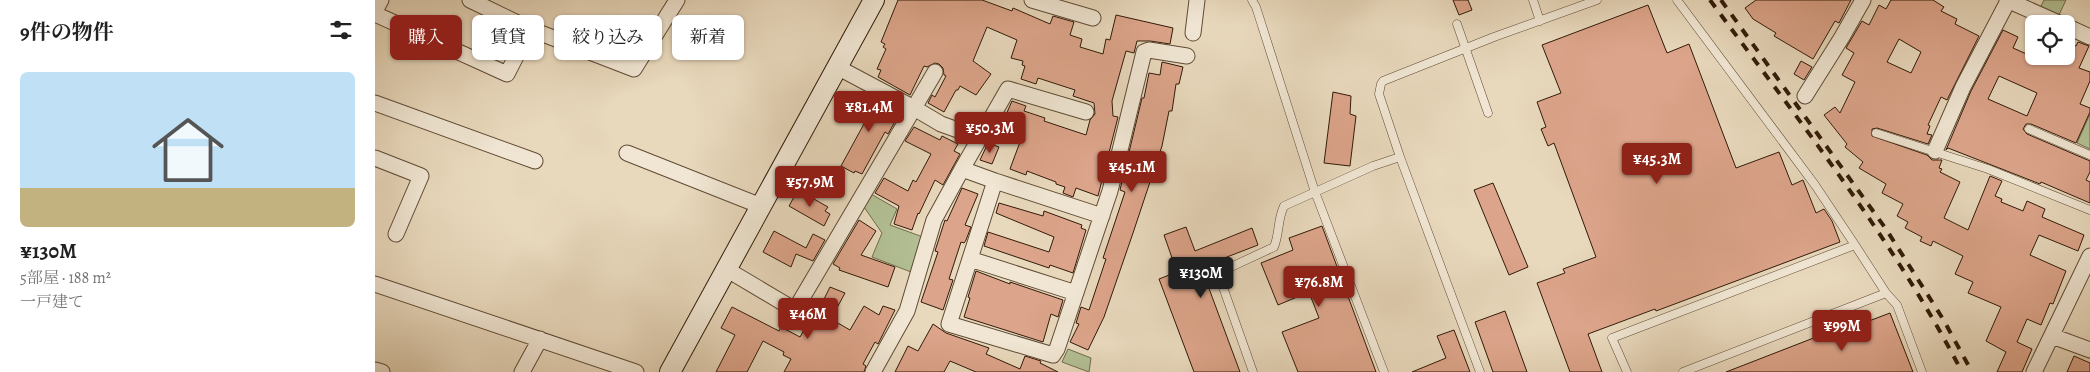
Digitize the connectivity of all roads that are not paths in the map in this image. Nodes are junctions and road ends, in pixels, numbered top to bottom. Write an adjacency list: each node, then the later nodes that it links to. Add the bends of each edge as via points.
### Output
1 (381, 0): 13 (street)
2 (470, 0): 14 (street)
3 (677, 0): 21 (street, via 634,69)
4 (1032, 0): 16 (street)
5 (1197, 0): 20 (street)
6 (1252, 0): 46 (lane)
7 (1533, 0): 17 (lane)
8 (1597, 0): 17 (lane)
9 (1677, 0): 51 (lane, via 1815,185)
10 (1863, 0): 30 (street)
11 (2007, 0): 15 (street); 38 (street)
12 (871, 1): 28 (street)
13 (375, 12): 25 (street)
14 (502, 15)
15 (2041, 15)
16 (1093, 18)
17 (1540, 21): 23 (lane)
18 (1457, 24): 23 (lane)
19 (2075, 30): 22 (street)
20 (1193, 33)
21 (544, 34)
22 (2090, 37)
23 (1465, 49): 34 (lane); 41 (lane, via 1406,70 1381,84 1379,94)
24 (1187, 56): 49 (street, via 1144,52)
25 (472, 58)
26 (477, 60): 27 (street, via 507,74)
27 (514, 60)
28 (837, 67): 32 (street); 47 (street)
29 (935, 72): 32 (street)
30 (1805, 96)
31 (375, 103): 43 (street)
32 (914, 108): 37 (street, via 941,124); 54 (street, via 795,310)
33 (1086, 112): 37 (street, via 1008,89)
34 (1488, 114)
35 (2029, 129): 40 (lane)
36 (1876, 133): 38 (lane)
37 (980, 138): 44 (street)
38 (1935, 151): 48 (lane)
39 (627, 153): 47 (street)
40 (2090, 155)
41 (1400, 157): 46 (lane); 69 (lane)
42 (375, 158): 50 (street, via 421,176)
43 (535, 161)
44 (963, 169): 45 (street); 66 (street, via 934,220 907,311)
45 (995, 181): 49 (street); 53 (street)
46 (1315, 192): 67 (lane, via 1284,206 1278,219 1279,237 1274,247 1218,274); 68 (lane)
47 (761, 206): 54 (street)
48 (2090, 210)
49 (1102, 216): 56 (street)
50 (396, 234)
51 (1855, 245): 57 (lane); 70 (lane, via 1612,338)
52 (2090, 256): 58 (street)
53 (970, 259): 56 (street); 56 (street, via 949,324 1053,355)
54 (726, 269): 65 (street)
55 (375, 284): 59 (street)
56 (1076, 293)
57 (1885, 293): 71 (lane); 72 (lane, via 1897,305)
58 (2052, 336): 60 (street); 73 (street)
59 (540, 339): 63 (street); 64 (street)
60 (2090, 350)
61 (375, 370): 62 (street)
62 (382, 372)
63 (522, 372)
64 (636, 372)
65 (670, 372)
66 (873, 372)
67 (1253, 372)
68 (1384, 372)
69 (1480, 372)
70 (1627, 372)
71 (1683, 372)
72 (1922, 372)
73 (2034, 372)

